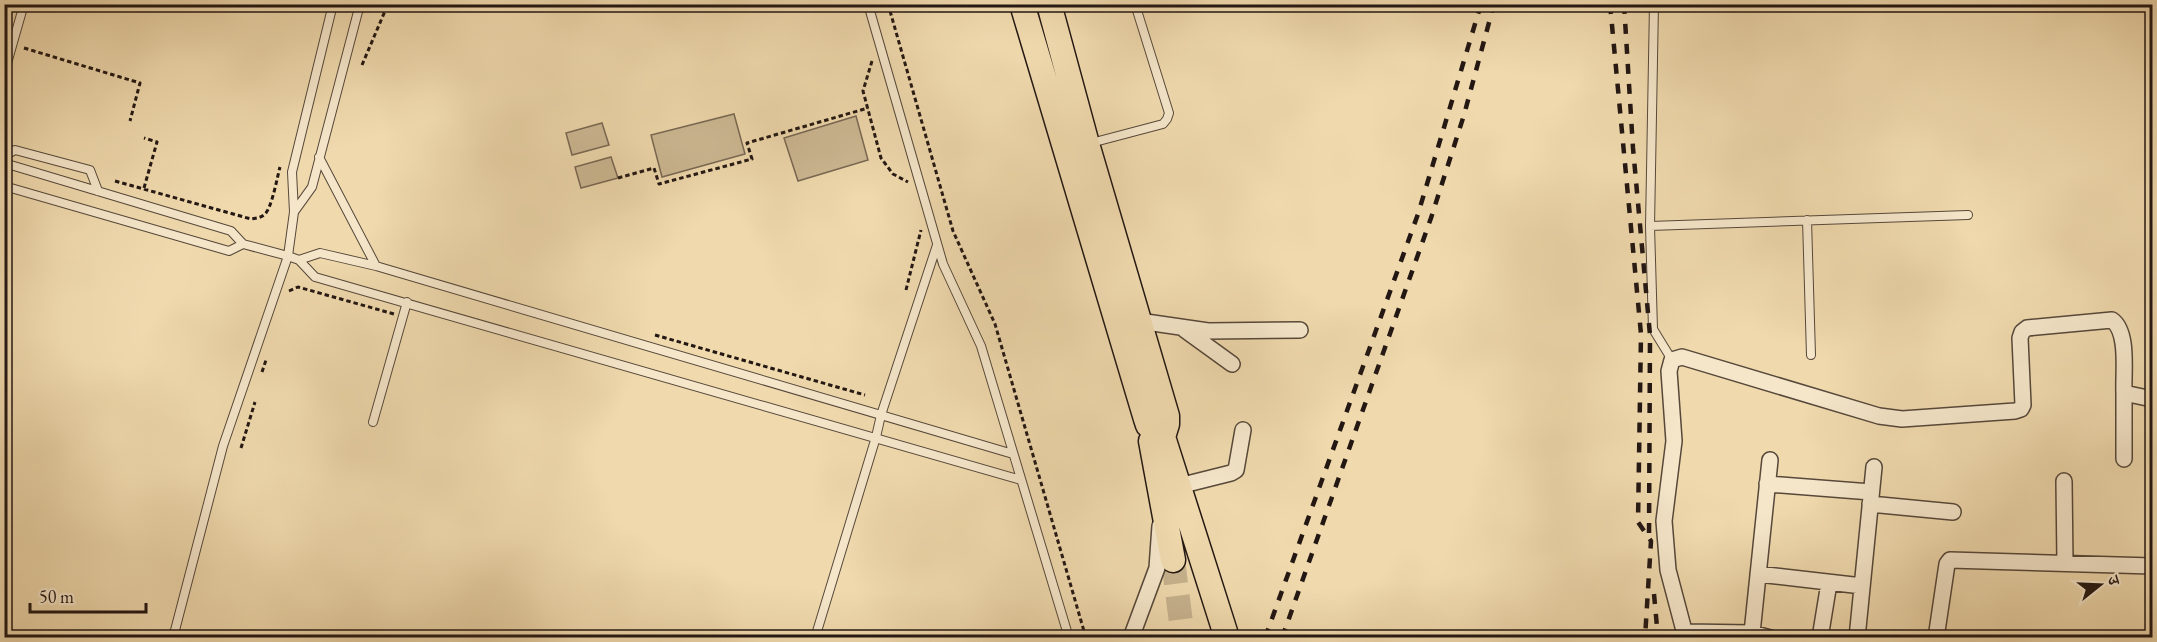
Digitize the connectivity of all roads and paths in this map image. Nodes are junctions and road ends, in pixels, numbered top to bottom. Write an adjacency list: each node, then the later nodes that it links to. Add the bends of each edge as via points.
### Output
1 (24, 4): 14 (lane)
2 (333, 4): 29 (lane, via 292,172)
3 (360, 4): 20 (lane)
4 (387, 4): 13 (path)
5 (868, 4): 35 (lane)
6 (888, 4): 83 (path, via 953,231 995,324)
7 (1022, 4): 58 (main road)
8 (1049, 4): 18 (main road)
9 (1135, 4): 18 (lane, via 1169,113 1167,119 1163,124)
10 (1654, 4): 33 (lane)
11 (24, 48): 16 (path, via 140,83)
12 (872, 57): 15 (path, via 863,91)
13 (362, 65)
14 (4, 74)
15 (868, 108): 23 (path, via 747,143 752,159 742,162 659,184 654,168); 25 (path, via 881,158 893,174)
16 (130, 121)
17 (144, 138): 27 (path, via 157,142)
18 (1087, 144): 43 (main road)
19 (4, 156): 28 (lane, via 15,150 90,170)
20 (319, 157): 29 (lane, via 312,187); 38 (lane)
21 (4, 163): 28 (lane)
22 (281, 163): 27 (path, via 269,208 258,218)
23 (618, 178)
24 (115, 181): 27 (path)
25 (910, 183)
26 (4, 186): 34 (lane, via 229,250)
27 (144, 189)
28 (98, 191): 34 (lane, via 231,231)
29 (294, 212): 36 (lane)
30 (1968, 215): 31 (lane)
31 (1807, 220): 33 (lane); 48 (lane)
32 (922, 225): 39 (path)
33 (1650, 226): 49 (lane, via 1653,330)
34 (243, 244): 36 (lane)
35 (937, 245): 56 (lane); 62 (lane, via 981,346)
36 (288, 256): 37 (lane); 80 (lane, via 223,446)
37 (299, 260): 38 (lane, via 320,253); 41 (lane, via 315,277)
38 (376, 266): 56 (lane)
39 (906, 290)
40 (285, 295): 42 (path, via 298,287)
41 (406, 303): 57 (lane); 60 (lane)
42 (398, 315)
43 (1139, 321): 44 (street); 58 (main road)
44 (1182, 328): 45 (street); 50 (street)
45 (1300, 330)
46 (653, 334): 53 (path)
47 (269, 350): 51 (path)
48 (1811, 355)
49 (1672, 360): 52 (street, via 1682,357 1879,416 2015,411 2023,405 2022,332 2027,328 2112,320 2122,334); 79 (street, via 1674,441 1664,521 1668,570)
50 (1232, 364)
51 (262, 372)
52 (2124, 393): 54 (street); 63 (street)
53 (865, 395)
54 (2152, 399)
55 (255, 402): 61 (path)
56 (881, 415): 60 (lane); 62 (lane)
57 (373, 422)
58 (1160, 427): 69 (main road)
59 (1243, 430): 69 (street, via 1236,470)
60 (876, 437): 66 (lane); 81 (lane)
61 (241, 448)
62 (1013, 454): 66 (lane)
63 (2124, 459)
64 (1770, 460): 68 (street)
65 (1874, 467): 70 (street)
66 (1021, 480): 82 (lane)
67 (2064, 481): 73 (street)
68 (1767, 484): 70 (street); 75 (street)
69 (1180, 488): 72 (main road); 84 (street); 85 (main road)
70 (1871, 498): 71 (street); 77 (street)
71 (1953, 512)
72 (1173, 560)
73 (2065, 563): 74 (street); 89 (street, via 1950,560)
74 (2152, 566)
75 (1758, 574): 76 (street); 78 (street)
76 (1829, 583): 77 (street); 87 (street)
77 (1862, 586): 88 (street)
78 (1752, 633): 79 (street); 86 (street)
79 (1685, 635)
80 (173, 638)
81 (815, 638)
82 (1069, 638)
83 (1086, 638)
84 (1131, 638)
85 (1227, 638)
86 (1770, 638)
87 (1820, 638)
88 (1857, 638)
89 (1936, 638)

